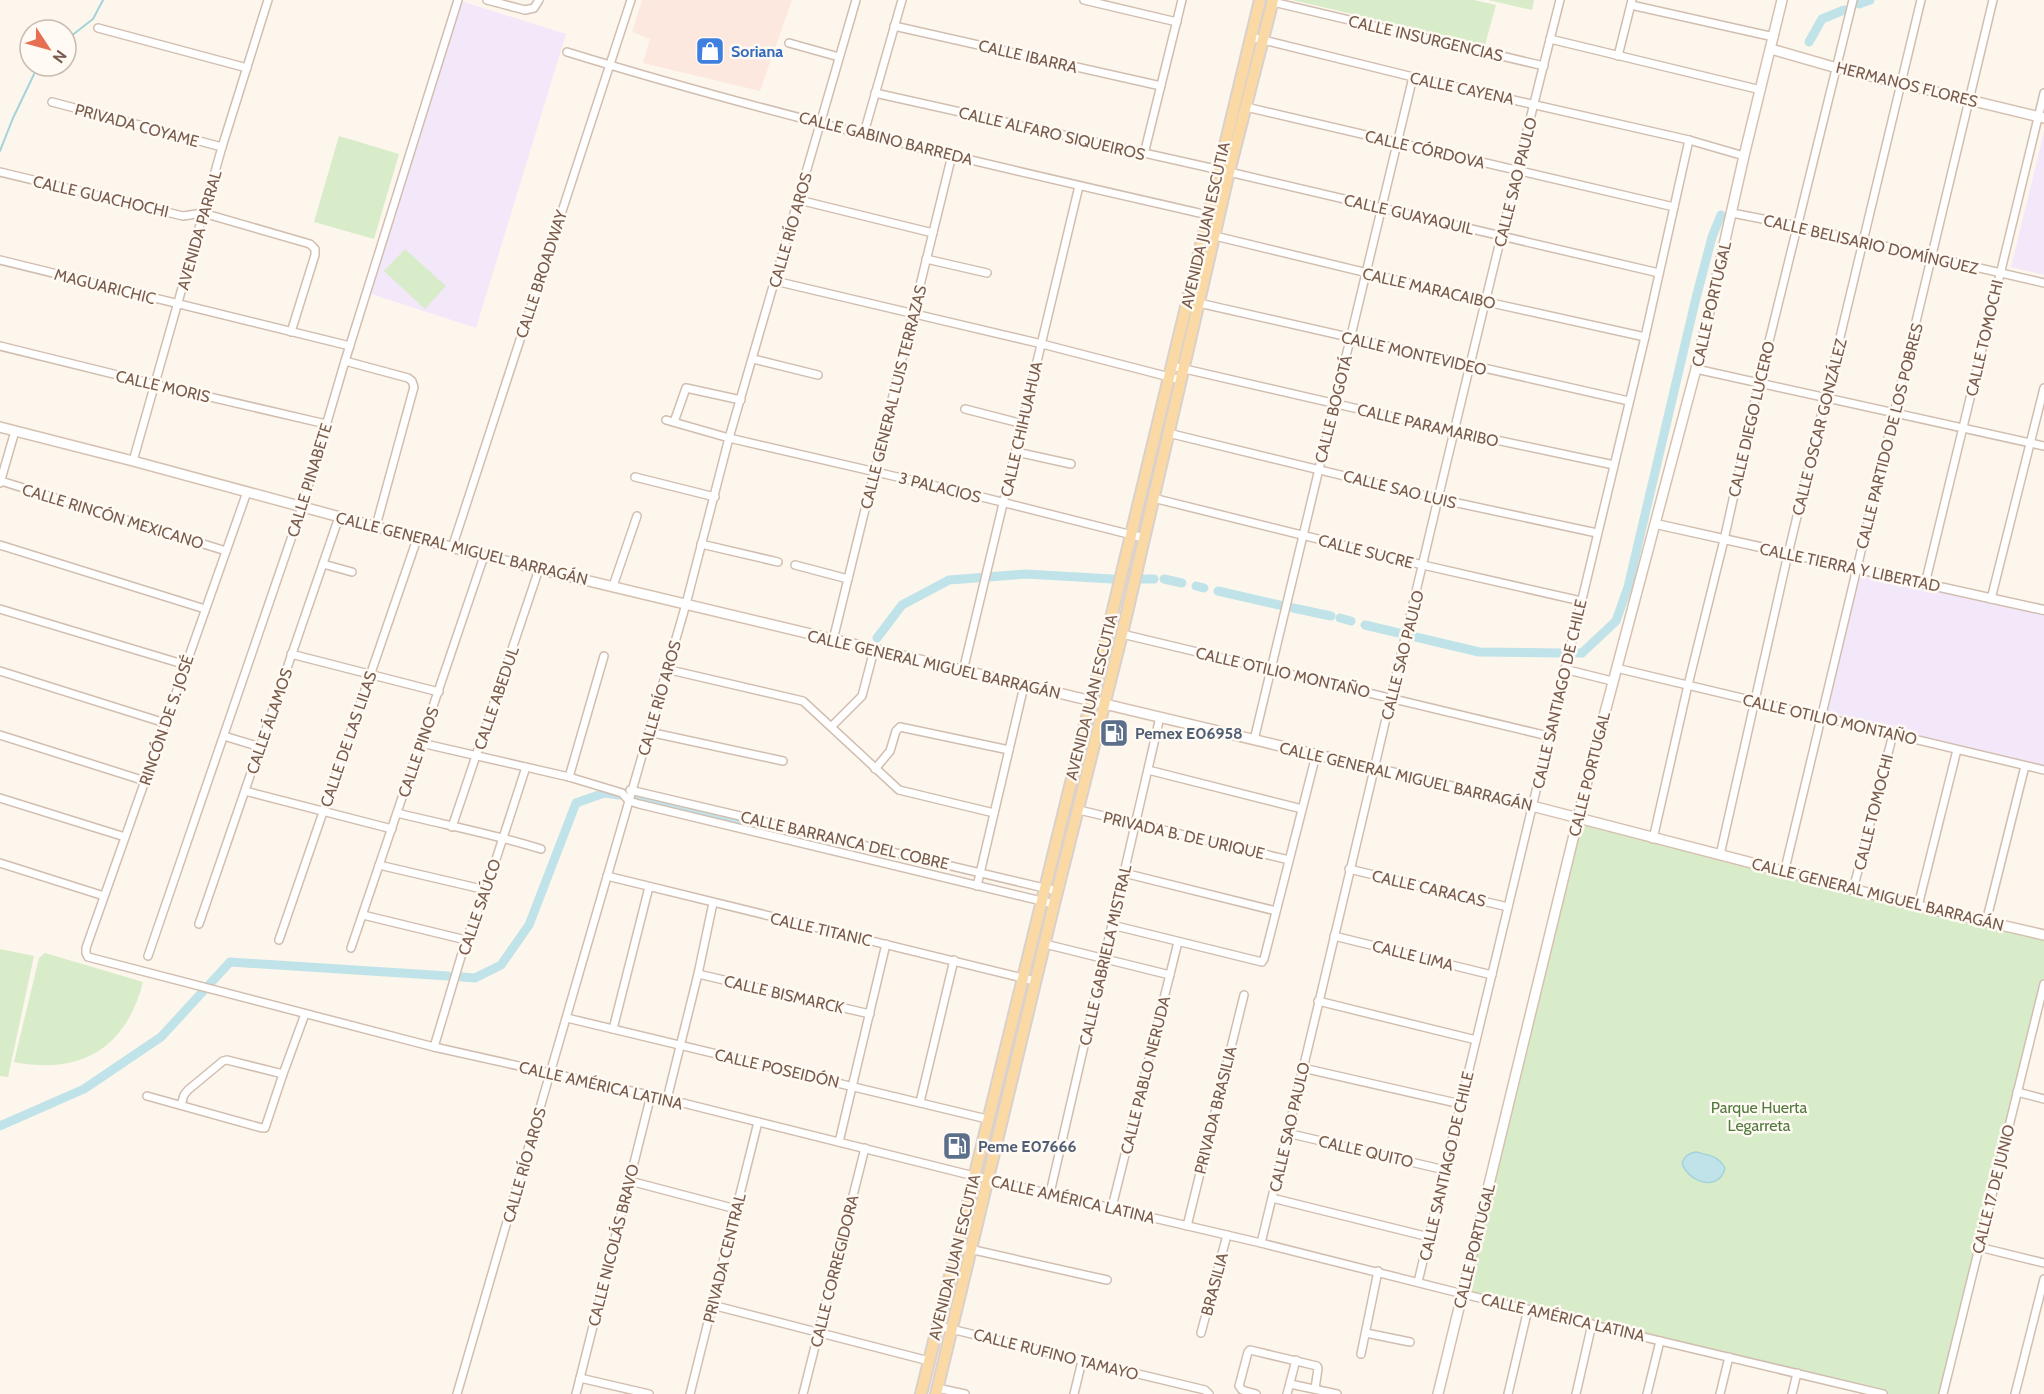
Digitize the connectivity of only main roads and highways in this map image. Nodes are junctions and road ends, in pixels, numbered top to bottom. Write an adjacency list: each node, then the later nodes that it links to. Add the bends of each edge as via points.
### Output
1 (1260, 0): 6 (main road, AVENIDA JUAN ESCUTIA)
2 (1782, 0): 4 (main road, CALLE PORTUGAL)
3 (1273, 1): 6 (main road, AVENIDA JUAN ESCUTIA, via 1200,303)
4 (1771, 49): 5 (main road, HERMANOS FLORES); 14 (main road, CALLE PORTUGAL, via 1696,369)
5 (2041, 117)
6 (1175, 370): 8 (main road, AVENIDA JUAN ESCUTIA); 9 (main road, AVENIDA JUAN ESCUTIA, via 1181,380)
7 (0, 427): 12 (main road, CALLE GENERAL MIGUEL BARRAGÁN, via 452,548)
8 (1127, 552): 9 (main road); 10 (main road, AVENIDA JUAN ESCUTIA)
9 (1140, 554): 11 (main road, AVENIDA JUAN ESCUTIA)
10 (1119, 583): 11 (main road); 12 (main road, AVENIDA JUAN ESCUTIA)
11 (1133, 586): 13 (main road, AVENIDA JUAN ESCUTIA)
12 (1091, 701): 13 (main road, CALLE GENERAL MIGUEL BARRAGÁN); 17 (main road, AVENIDA JUAN ESCUTIA)
13 (1104, 704): 14 (main road, CALLE GENERAL MIGUEL BARRAGÁN); 16 (main road, AVENIDA JUAN ESCUTIA)
14 (1578, 817): 15 (main road, CALLE GENERAL MIGUEL BARRAGÁN, via 1784,873); 18 (main road, CALLE PORTUGAL)
15 (2044, 935)
16 (936, 1391)
17 (921, 1394)
18 (1438, 1394)

